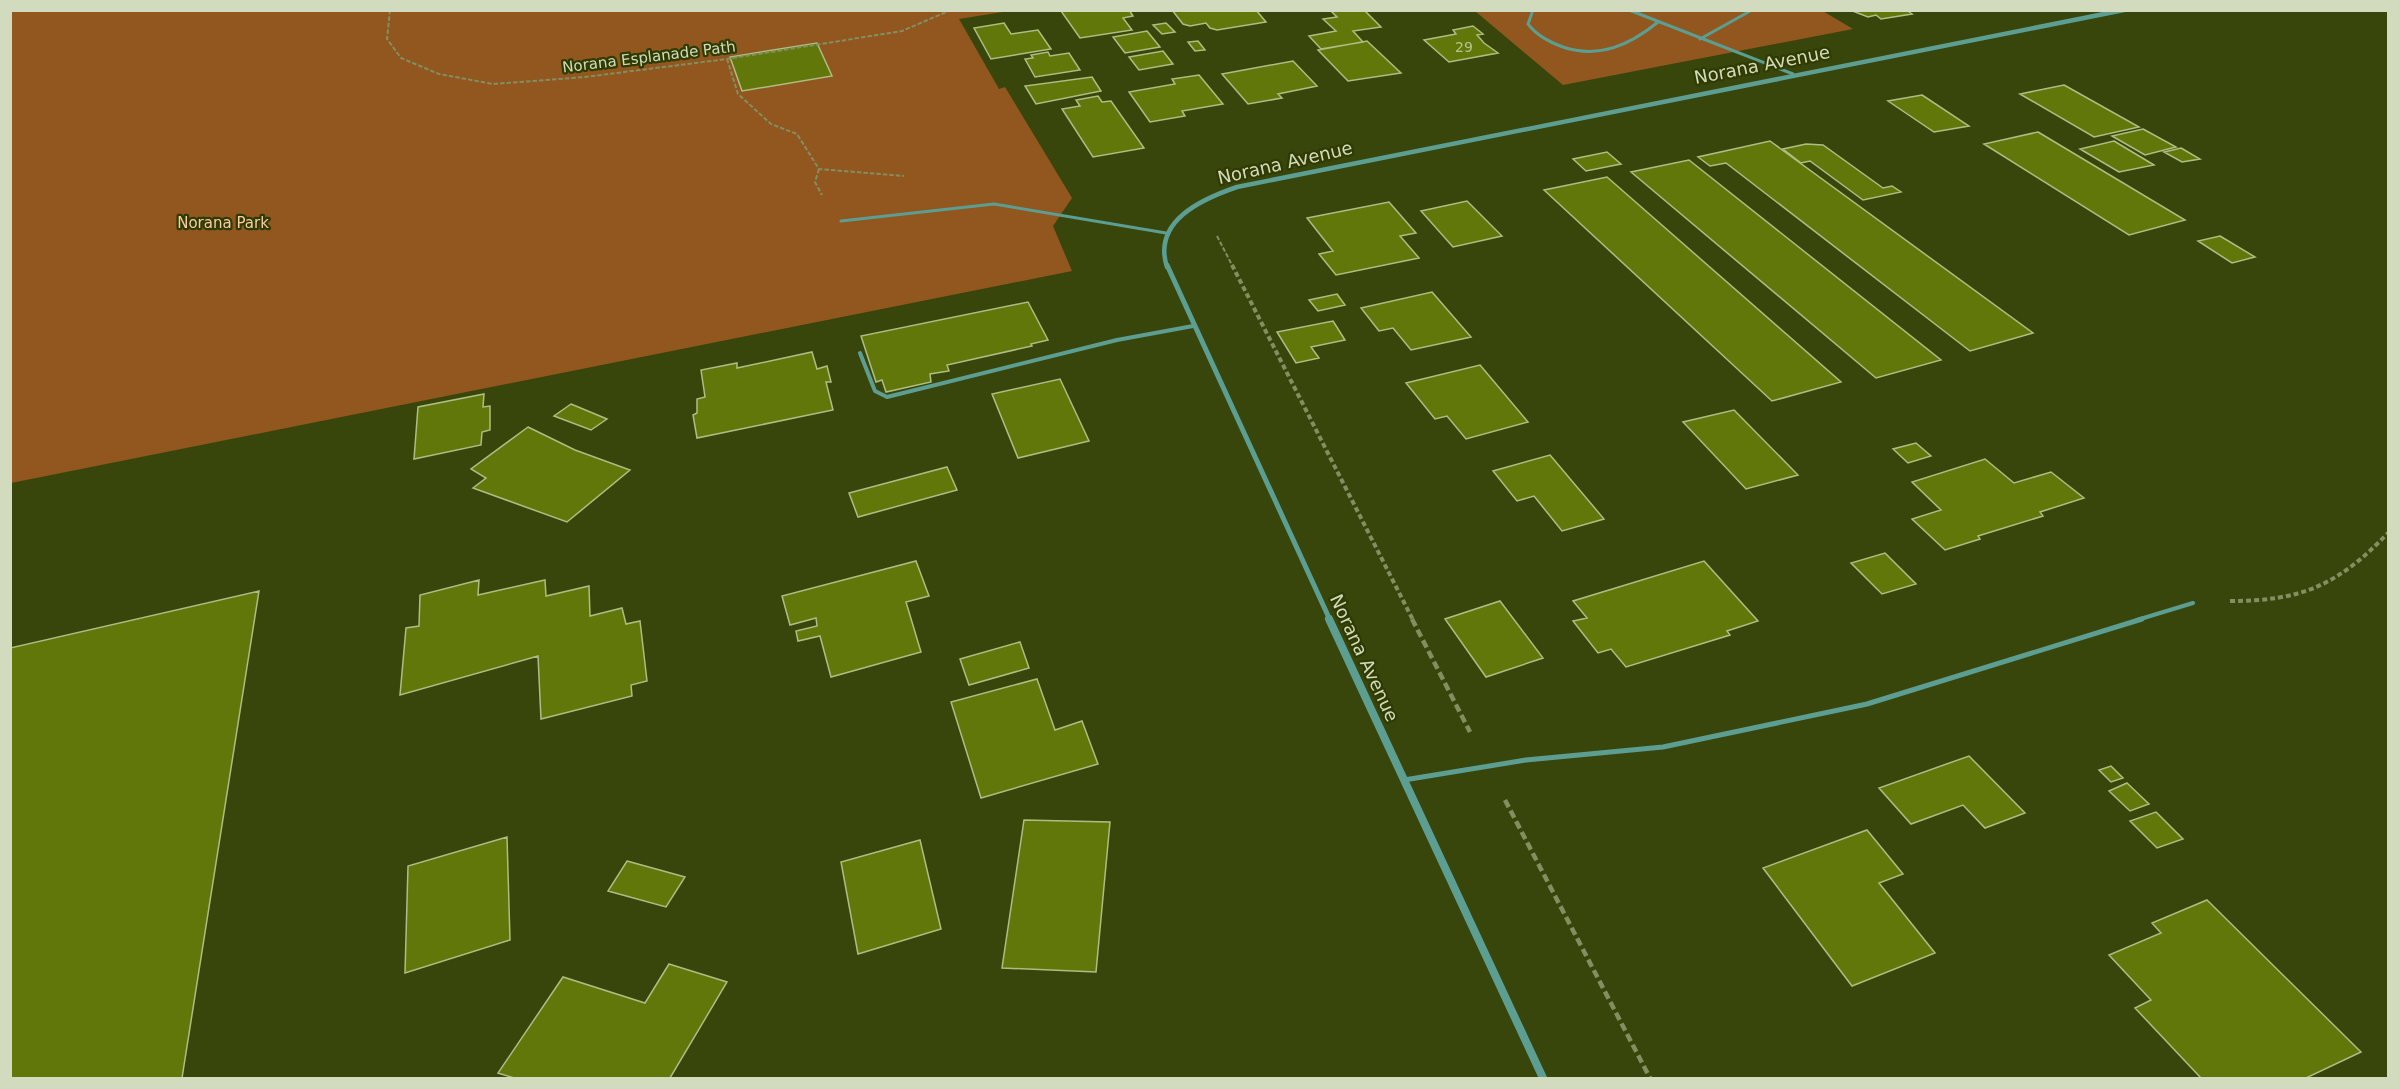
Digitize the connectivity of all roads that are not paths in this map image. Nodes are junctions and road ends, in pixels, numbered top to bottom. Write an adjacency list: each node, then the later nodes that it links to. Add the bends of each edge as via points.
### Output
1 (1533, 10): 5 (lane, via 1528,24 1534,32 1575,52 1593,54 1643,35)
2 (1629, 10): 5 (lane)
3 (1752, 10): 6 (lane)
4 (2124, 10): 7 (street, Norana Avenue)
5 (1658, 22): 6 (lane)
6 (1700, 39): 7 (lane)
7 (1793, 74): 9 (street, Norana Avenue, via 1222,190 1194,205)
8 (841, 221): 9 (lane, via 994,204)
9 (1166, 232): 10 (street, Norana Avenue, via 1164,255)
10 (1193, 326): 11 (lane, via 1117,340 887,397 875,392); 13 (street, Norana Avenue)
11 (860, 353)
12 (2193, 603): 13 (lane, via 1867,704 1663,747 1526,760)
13 (1404, 780): 14 (street, Norana Avenue)
14 (1543, 1078)

